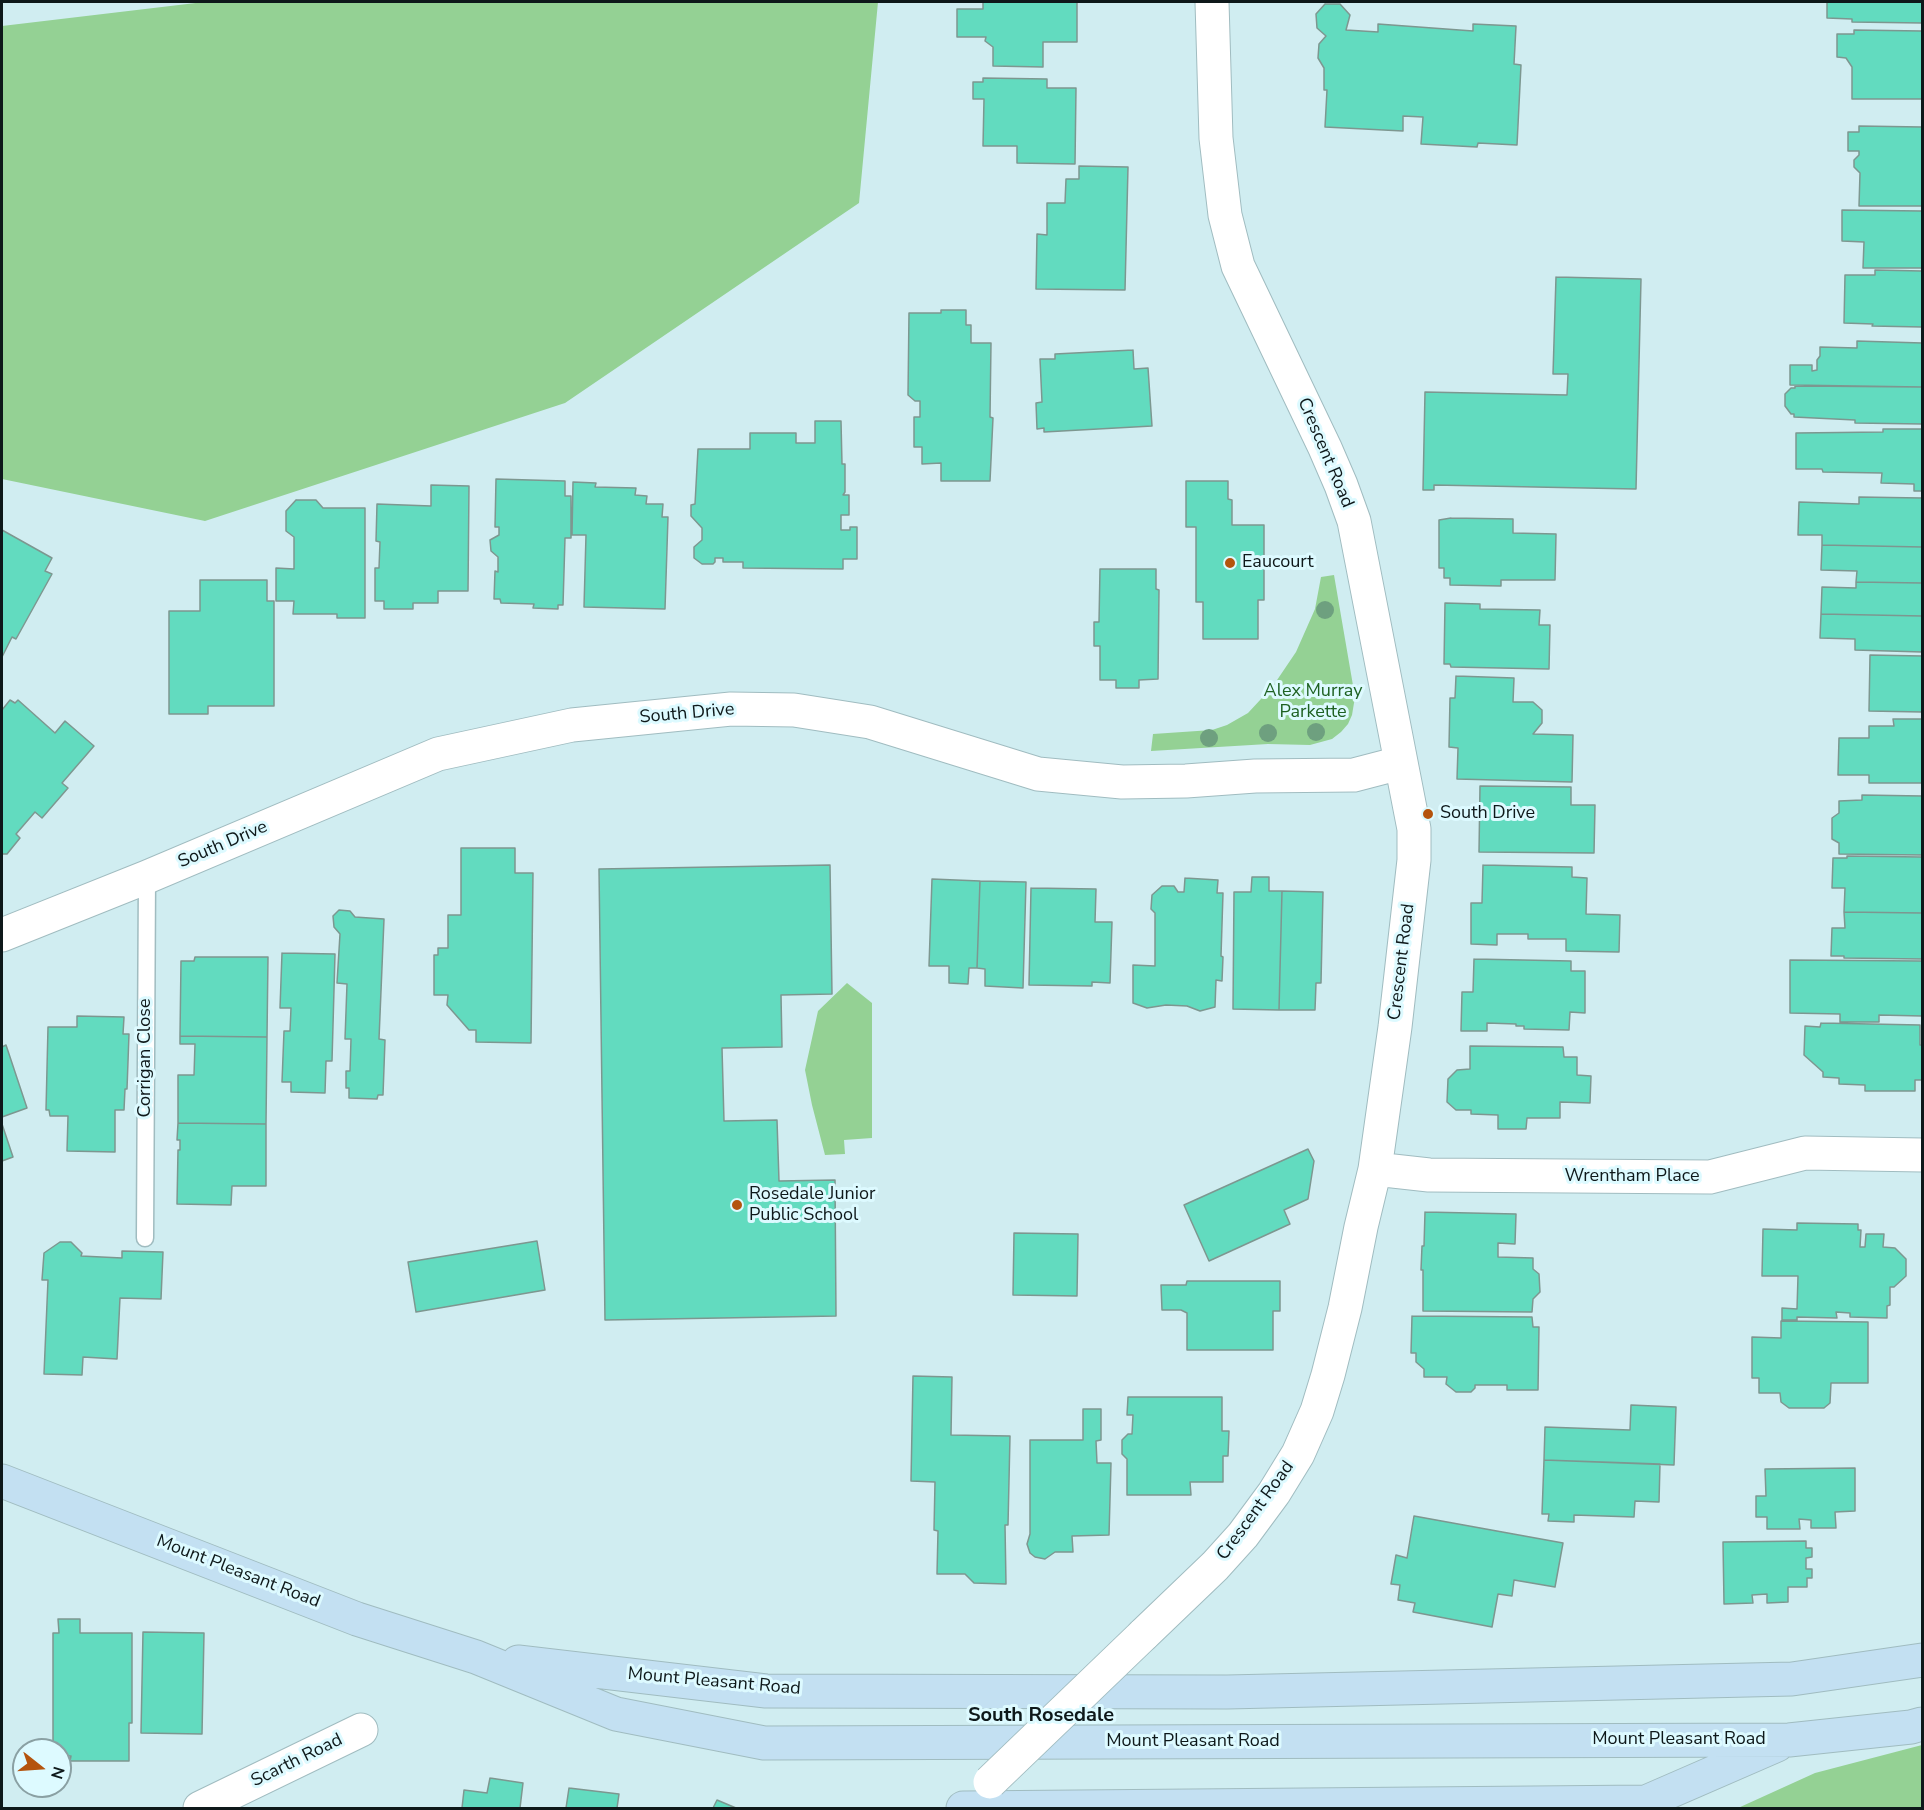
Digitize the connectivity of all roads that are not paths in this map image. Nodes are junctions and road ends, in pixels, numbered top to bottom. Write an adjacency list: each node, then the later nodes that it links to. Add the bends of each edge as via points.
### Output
1 (1212, 2): 2 (street, Crescent Road, via 1216,138 1223,204 1238,266 1325,448 1354,521)
2 (1400, 763): 3 (street, South Drive, via 1354,775 1122,782 1038,774 870,722 794,710 731,709 572,724 438,754); 6 (street, Crescent Road, via 1414,829 1414,860)
3 (147, 877): 4 (street, South Drive); 7 (lane, Corrigan Close)
4 (2, 935)
5 (1923, 1155): 6 (street, Wrentham Place, via 1805,1153 1710,1178 1429,1175)
6 (1375, 1168): 14 (street, Crescent Road, bridge, via 1345,1308 1317,1411 1298,1454 1274,1493 1215,1566)
7 (145, 1238)
8 (2, 1480): 9 (main road, Mount Pleasant Road, via 357,1619)
9 (476, 1657): 10 (main road, Mount Pleasant Road, via 766,1691 1191,1692 1792,1679); 13 (main road, Mount Pleasant Road, via 616,1714 764,1743)
10 (1923, 1660)
11 (1923, 1724): 13 (main road, Mount Pleasant Road)
12 (361, 1730): 15 (street, Scarth Road)
13 (1789, 1740): 14 (main road, via 1646,1802)
14 (962, 1808)
15 (200, 1809)

